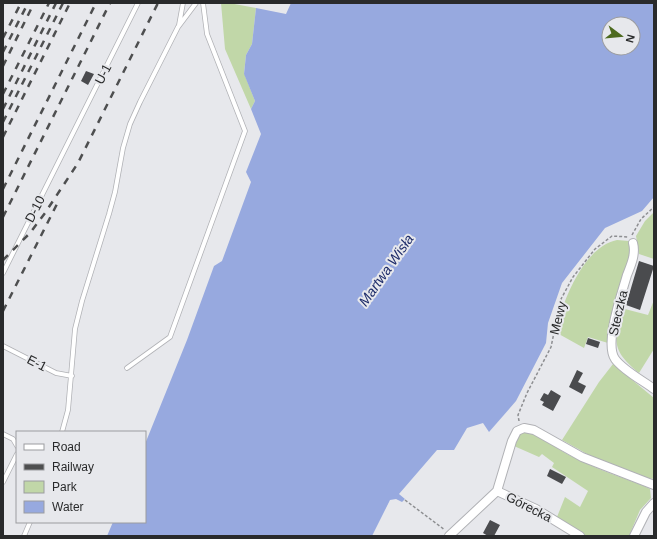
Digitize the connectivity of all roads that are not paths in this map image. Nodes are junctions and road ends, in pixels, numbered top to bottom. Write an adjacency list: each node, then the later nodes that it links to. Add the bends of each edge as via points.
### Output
1 (138, 3): 6 (lane, U-1)
2 (184, 3): 5 (lane)
3 (196, 3): 5 (lane)
4 (203, 3): 10 (lane, via 207,34 245,131 170,337)
5 (178, 27): 11 (lane, via 130,124 110,214 82,301 76,329)
6 (67, 145): 8 (lane, D-10)
7 (632, 240): 12 (street, Steczka, via 633,258 618,306 612,350 614,358 624,368)
8 (3, 273)
9 (3, 346): 11 (lane, E-1, via 56,373)
10 (127, 368)
11 (72, 376): 13 (lane)
12 (654, 389)
13 (62, 431)
14 (3, 434): 15 (lane, via 13,439)
15 (16, 444)
16 (16, 456): 17 (lane)
17 (3, 482)
18 (654, 485): 19 (street, via 582,457 534,430 521,429 512,441)
19 (497, 491): 22 (street); 24 (street, Górecka, via 536,509)
20 (654, 503): 25 (street, via 646,512)
21 (30, 523): 23 (lane)
22 (450, 535)
23 (24, 536)
24 (580, 536)
25 (634, 536)

